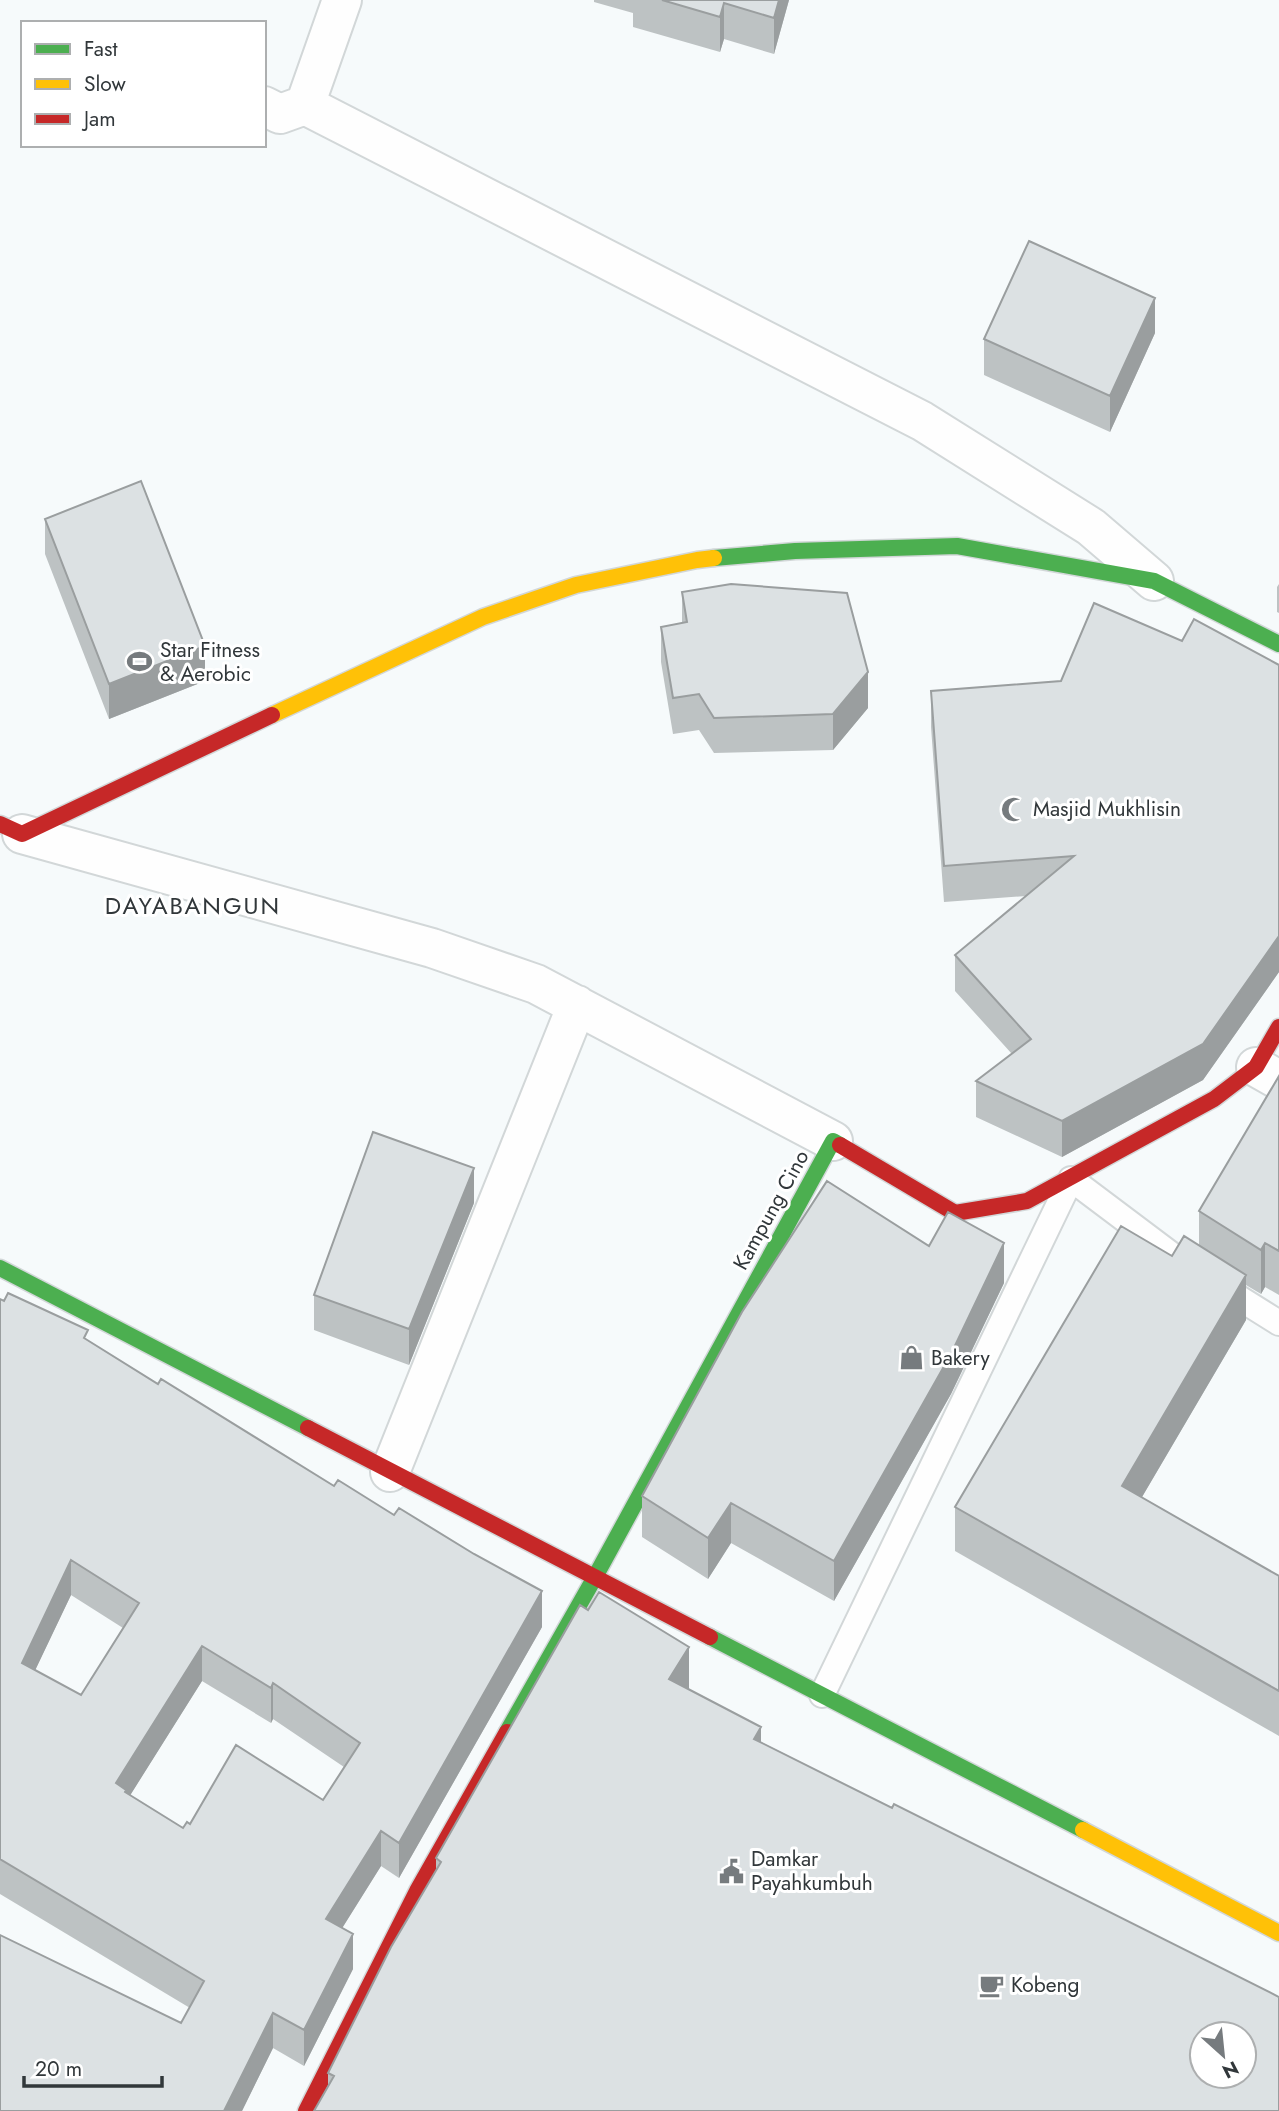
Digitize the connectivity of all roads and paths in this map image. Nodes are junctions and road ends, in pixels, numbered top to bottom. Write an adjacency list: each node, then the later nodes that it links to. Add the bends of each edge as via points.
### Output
1 (342, 0): 2 (street)
2 (305, 105): 3 (street, via 280,114); 4 (street, via 922,421 1091,527)
3 (266, 107)
4 (1154, 581): 5 (street); 6 (street, via 957,545 697,560 576,586 483,617)
5 (1279, 644)
6 (11, 829): 7 (street, via 432,948 536,984)
7 (577, 1005): 10 (street); 14 (street)
8 (1279, 1027): 9 (street, Kampung Cino)
9 (1267, 1074): 11 (street, Kampung Cino)
10 (833, 1141): 11 (street, Kampung Cino, via 955,1213 1027,1201); 15 (street, Kampung Cino)
11 (1071, 1179): 13 (lane, via 1180,1261); 16 (lane)
12 (1, 1274): 14 (street)
13 (1279, 1323)
14 (390, 1472): 15 (street)
15 (594, 1577): 16 (street); 18 (street, Kampung Cino, via 417,1891)
16 (822, 1695): 17 (street)
17 (1279, 1933)
18 (306, 2111)

